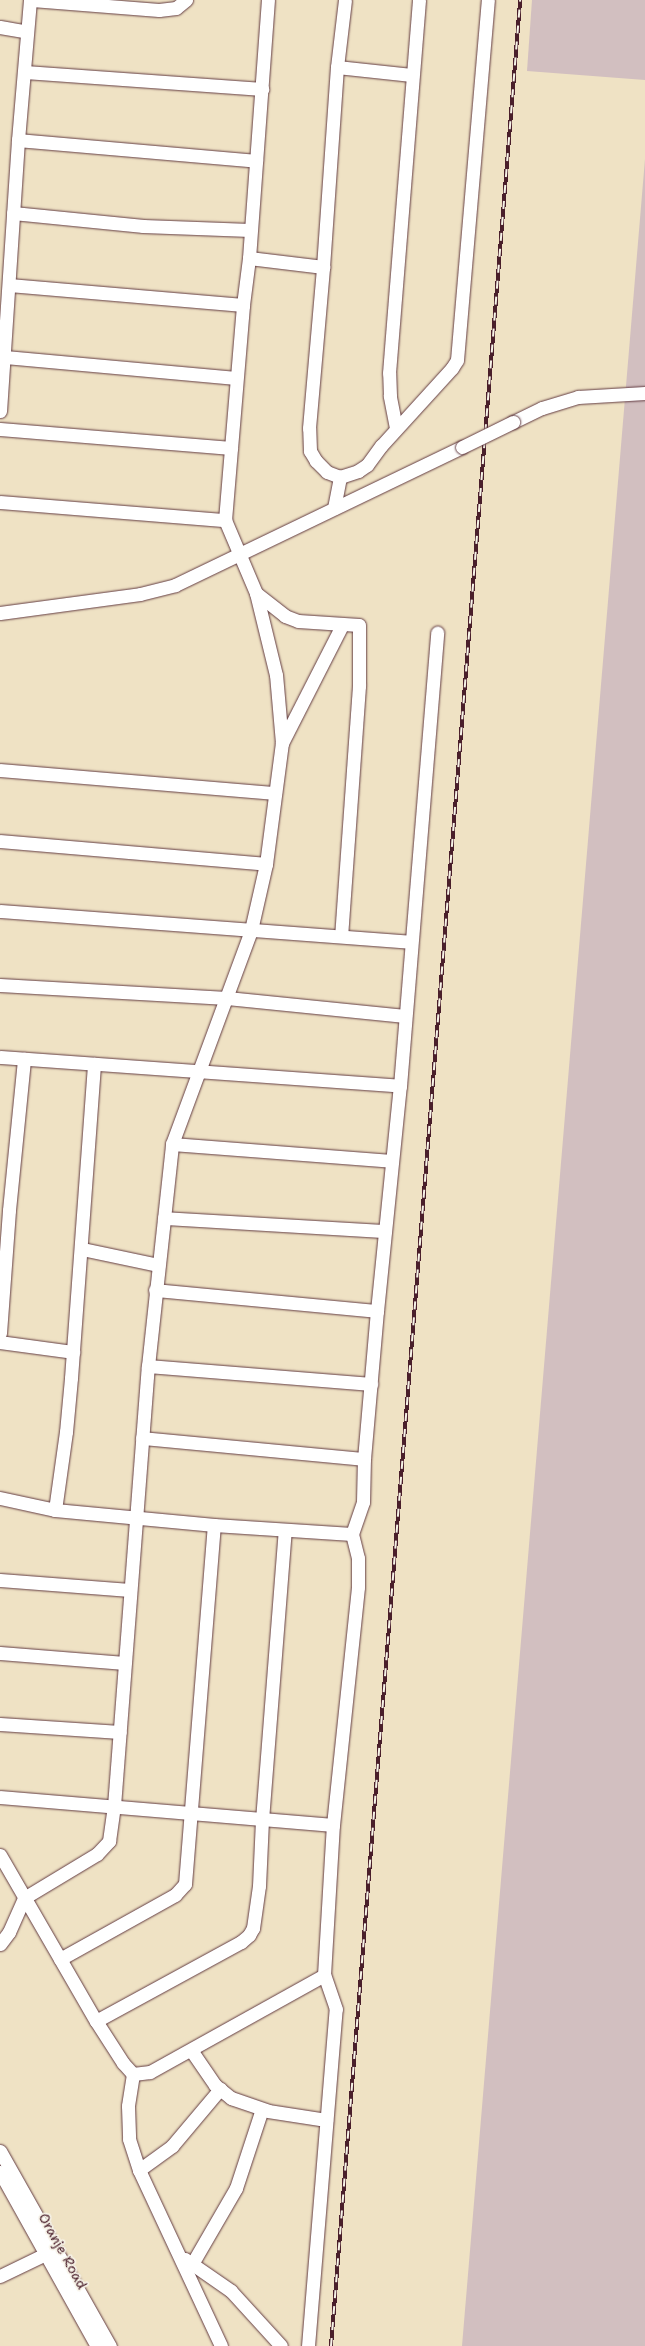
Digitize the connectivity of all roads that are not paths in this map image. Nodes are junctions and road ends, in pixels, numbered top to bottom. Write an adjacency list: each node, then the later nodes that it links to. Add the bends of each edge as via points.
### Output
1 (31, 0): 7 (street); 9 (street)
2 (186, 0): 7 (street, via 172,9)
3 (268, 0): 13 (street)
4 (345, 0): 10 (street)
5 (419, 0): 12 (street)
6 (488, 0): 26 (street, via 457,360)
7 (106, 3)
8 (0, 27): 9 (street)
9 (26, 32): 11 (street)
10 (337, 67): 12 (street); 19 (street)
11 (25, 72): 13 (street); 14 (street)
12 (412, 75): 26 (street, via 389,373)
13 (262, 88): 15 (street)
14 (18, 140): 15 (street); 16 (street)
15 (256, 161): 17 (street)
16 (14, 213): 17 (street, via 143,226); 20 (street)
17 (250, 230): 18 (street)
18 (249, 258): 19 (street); 21 (street)
19 (324, 267): 29 (street, via 309,443 316,461 327,472)
20 (9, 285): 21 (street); 22 (street)
21 (243, 305): 23 (street)
22 (5, 357): 23 (street); 25 (street)
23 (236, 378): 28 (street)
24 (645, 393): 31 (street, bridge, via 578,397 542,408)
25 (0, 411)
26 (396, 428): 29 (street, via 363,468)
27 (0, 429): 28 (street)
28 (231, 448): 32 (street)
29 (340, 477): 31 (street)
30 (0, 502): 32 (street)
31 (334, 508): 33 (street)
32 (225, 520): 33 (street)
33 (238, 554): 34 (street); 35 (street, via 175,585 158,590)
34 (256, 592): 36 (street, via 284,616 298,621); 38 (street, via 276,676)
35 (0, 613)
36 (342, 625): 38 (street); 45 (street, via 359,625 360,656)
37 (437, 633): 46 (street)
38 (282, 743): 40 (street)
39 (0, 770): 40 (street)
40 (275, 793): 42 (street)
41 (0, 841): 42 (street)
42 (266, 864): 44 (street)
43 (0, 912): 44 (street)
44 (251, 930): 45 (street); 48 (street)
45 (341, 935): 46 (street)
46 (410, 942): 49 (street)
47 (0, 985): 48 (street)
48 (227, 998): 49 (street); 53 (street)
49 (405, 1016): 54 (street)
50 (0, 1058): 51 (street)
51 (24, 1059): 52 (street); 63 (street)
52 (94, 1064): 53 (street); 59 (street)
53 (201, 1071): 54 (street); 55 (street)
54 (400, 1086): 56 (street)
55 (172, 1144): 56 (street); 57 (street)
56 (390, 1161): 58 (street)
57 (164, 1218): 58 (street); 60 (street)
58 (385, 1231): 62 (street)
59 (82, 1249): 60 (street); 65 (street)
60 (158, 1265): 61 (street)
61 (155, 1290): 62 (street); 66 (street)
62 (377, 1311): 67 (street)
63 (0, 1333)
64 (0, 1342): 65 (street)
65 (72, 1352): 71 (street, via 66,1432)
66 (148, 1366): 67 (street); 68 (street)
67 (371, 1384): 69 (street)
68 (142, 1438): 69 (street); 72 (street)
69 (364, 1459): 75 (street, via 363,1502)
70 (0, 1498): 71 (street)
71 (54, 1510): 72 (street)
72 (136, 1517): 73 (street); 77 (street)
73 (214, 1525): 74 (street); 84 (street)
74 (285, 1530): 75 (street); 85 (street)
75 (352, 1534): 86 (street, via 359,1565 358,1586)
76 (0, 1580): 77 (street)
77 (130, 1590): 79 (street)
78 (0, 1653): 79 (street)
79 (125, 1663): 81 (street)
80 (0, 1724): 81 (street)
81 (120, 1732): 83 (street)
82 (0, 1797): 83 (street)
83 (114, 1806): 84 (street); 88 (street, via 106,1846)
84 (190, 1814): 85 (street); 90 (street, via 187,1874 180,1892)
85 (262, 1820): 86 (street); 92 (street, via 259,1886 254,1921 249,1935 241,1942)
86 (333, 1825): 91 (street)
87 (0, 1856): 88 (street)
88 (24, 1898): 89 (street, via 9,1932); 90 (street)
89 (0, 1944)
90 (60, 1959): 92 (street)
91 (324, 1975): 93 (street); 97 (street, via 336,2009)
92 (96, 2020): 94 (street, via 123,2063)
93 (191, 2050): 94 (street, via 150,2072); 95 (street)
94 (133, 2074): 99 (street, via 127,2124)
95 (220, 2089): 96 (street, via 238,2101); 99 (street, via 172,2146)
96 (262, 2109): 97 (street); 103 (street, via 236,2188)
97 (326, 2120): 109 (street, via 318,2252)
98 (0, 2151): 101 (street)
99 (139, 2170): 102 (street)
100 (0, 2172): 101 (street, Oranje Road)
101 (51, 2251): 104 (street); 105 (street, Oranje Road); 106 (street)
102 (178, 2254): 103 (street); 107 (street)
103 (192, 2264): 108 (street, via 231,2291)
104 (0, 2276)
105 (97, 2346)
106 (110, 2346)
107 (222, 2346)
108 (281, 2346)
109 (308, 2346)

